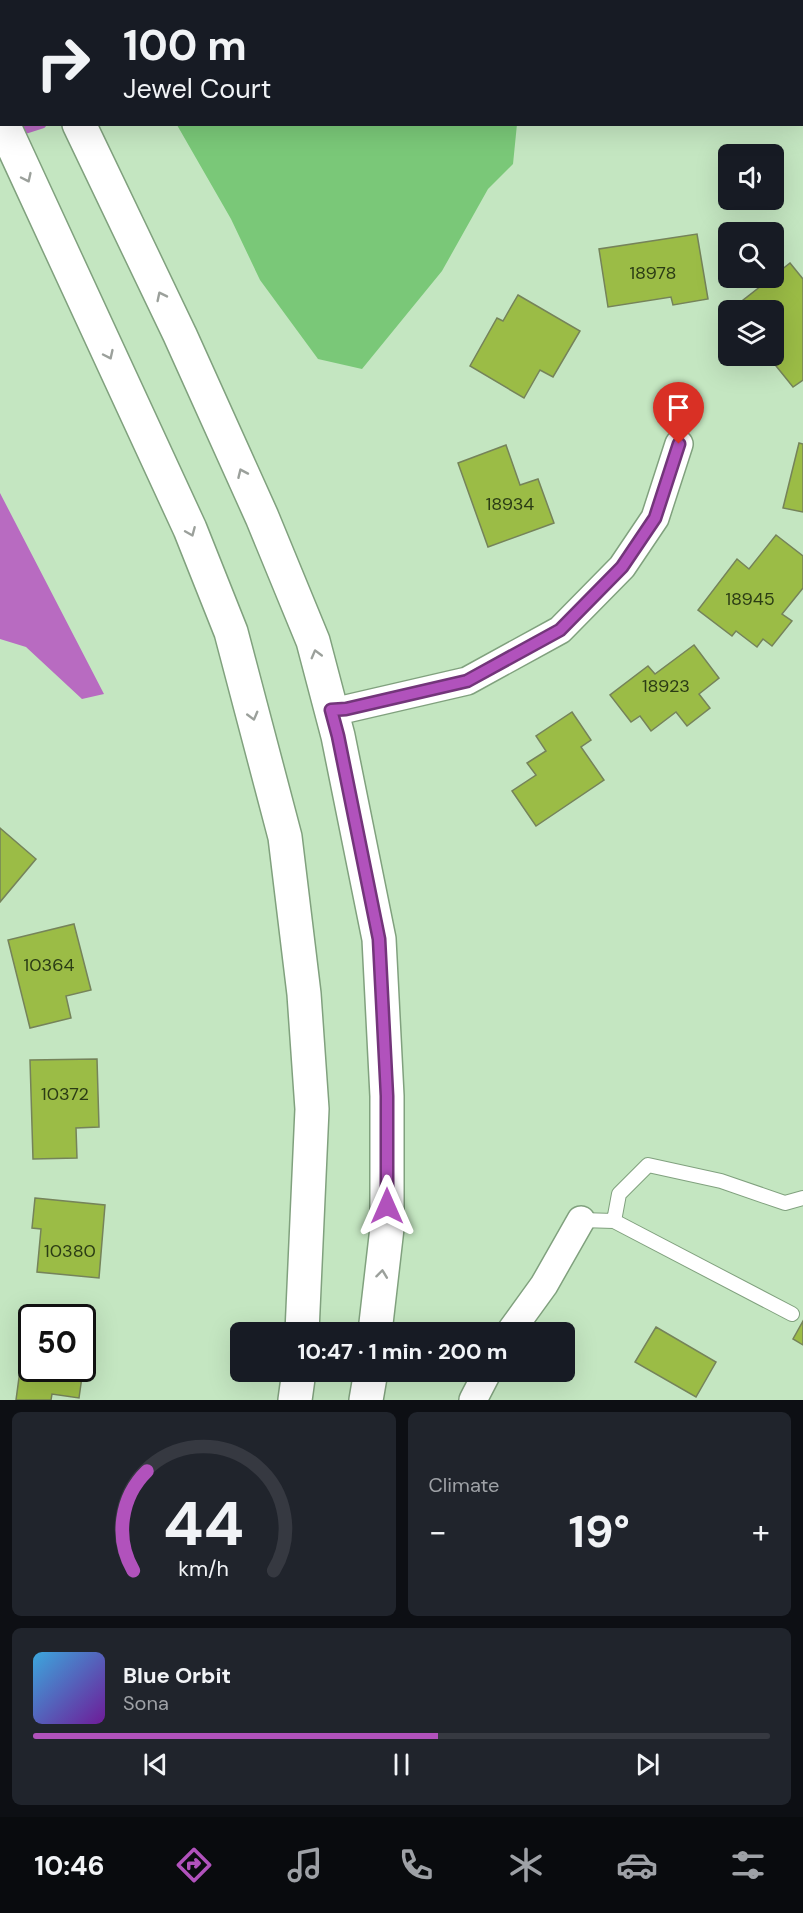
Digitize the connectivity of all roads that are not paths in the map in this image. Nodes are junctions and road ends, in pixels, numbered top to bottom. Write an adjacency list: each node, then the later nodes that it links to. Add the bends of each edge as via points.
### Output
1 (3, 126): 9 (main road, one-way to 9, via 207,570 231,632 285,837 304,994 312,1109)
2 (80, 126): 4 (main road, one-way to 2, via 313,641 262,517)
3 (679, 444): 4 (street, via 655,518 622,567 560,630 467,681)
4 (331, 710): 10 (main road, one-way to 4, via 387,1228 387,1096 379,939)
5 (803, 1198): 7 (lane, via 785,1203 721,1181 648,1165 619,1194)
6 (581, 1220): 7 (lane); 11 (street, via 544,1285)
7 (614, 1221): 8 (lane)
8 (792, 1314)
9 (302, 1322)
10 (376, 1322)
11 (517, 1322)
12 (297, 1382): 15 (main road)
13 (368, 1382): 16 (main road)
14 (482, 1382): 17 (street)
15 (295, 1400)
16 (366, 1400)
17 (473, 1400)

